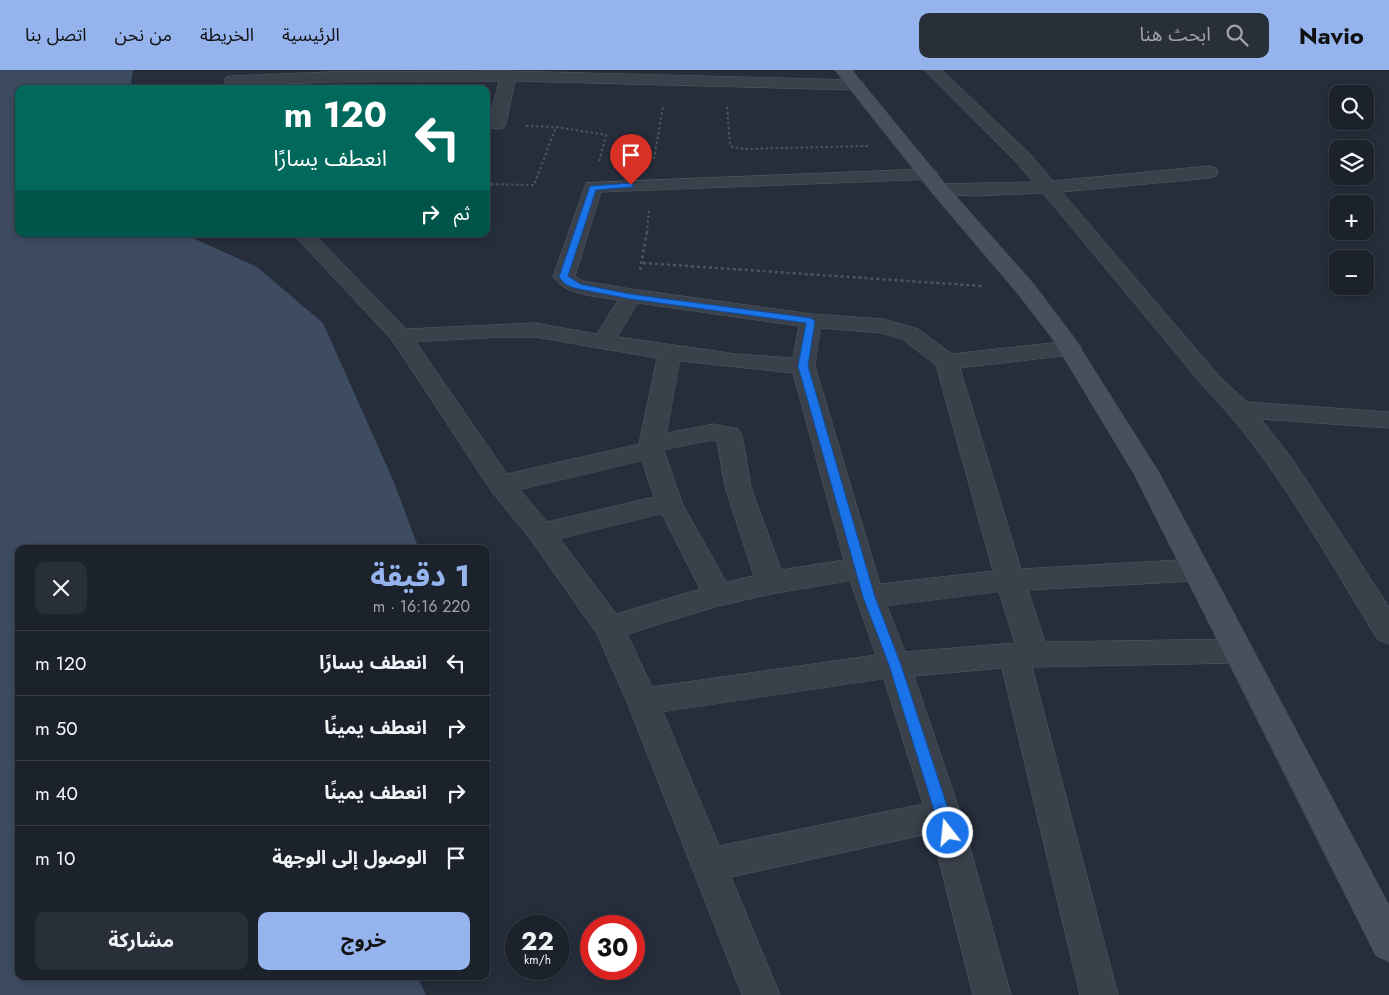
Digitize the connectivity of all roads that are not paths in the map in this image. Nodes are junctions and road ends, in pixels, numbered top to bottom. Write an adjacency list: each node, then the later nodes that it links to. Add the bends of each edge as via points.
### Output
1 (933, 70): 13 (street)
2 (396, 73): 8 (street); 9 (street)
3 (555, 73): 4 (street); 5 (street)
4 (502, 74): 8 (street); 10 (street)
5 (606, 74): 6 (street, via 668,80)
6 (849, 77): 12 (street)
7 (232, 80): 9 (street)
8 (425, 82)
9 (327, 83)
10 (496, 124)
11 (1209, 172): 13 (street)
12 (935, 183): 13 (street, via 979,191); 15 (street, via 593,187 564,277 577,286); 19 (street, via 1025,288)
13 (1050, 188): 23 (street, via 1211,381)
14 (306, 237): 17 (street)
15 (630, 296): 16 (street); 18 (street)
16 (811, 321): 21 (street, via 894,328 910,334); 22 (street)
17 (400, 336): 18 (street, via 534,330); 26 (street)
18 (604, 341): 20 (street)
19 (1070, 348): 21 (street); 30 (street, via 1147,474)
20 (670, 353): 22 (street); 25 (street)
21 (947, 362): 31 (street)
22 (803, 366): 29 (street)
23 (1240, 410): 24 (street); 36 (street, via 1284,466)
24 (1389, 420)
25 (652, 447): 26 (street); 27 (street); 32 (street, via 714,432 729,434 738,487)
26 (501, 486): 28 (street)
27 (669, 503): 28 (street); 33 (street)
28 (541, 533): 35 (street)
29 (861, 568): 32 (street); 34 (street)
30 (1196, 570): 31 (street); 37 (street)
31 (1010, 580): 34 (street); 38 (street)
32 (771, 583): 33 (street)
33 (718, 595): 35 (street)
34 (869, 597): 39 (street)
35 (609, 628): 40 (street)
36 (1389, 632)
37 (1238, 651): 38 (street); 43 (street)
38 (1024, 655): 39 (street); 46 (street)
39 (895, 665): 40 (street); 41 (street)
40 (644, 702): 42 (street)
41 (944, 815): 42 (street); 45 (street)
42 (708, 865): 44 (street)
43 (1389, 943)
44 (761, 995)
45 (992, 995)
46 (1099, 995)

